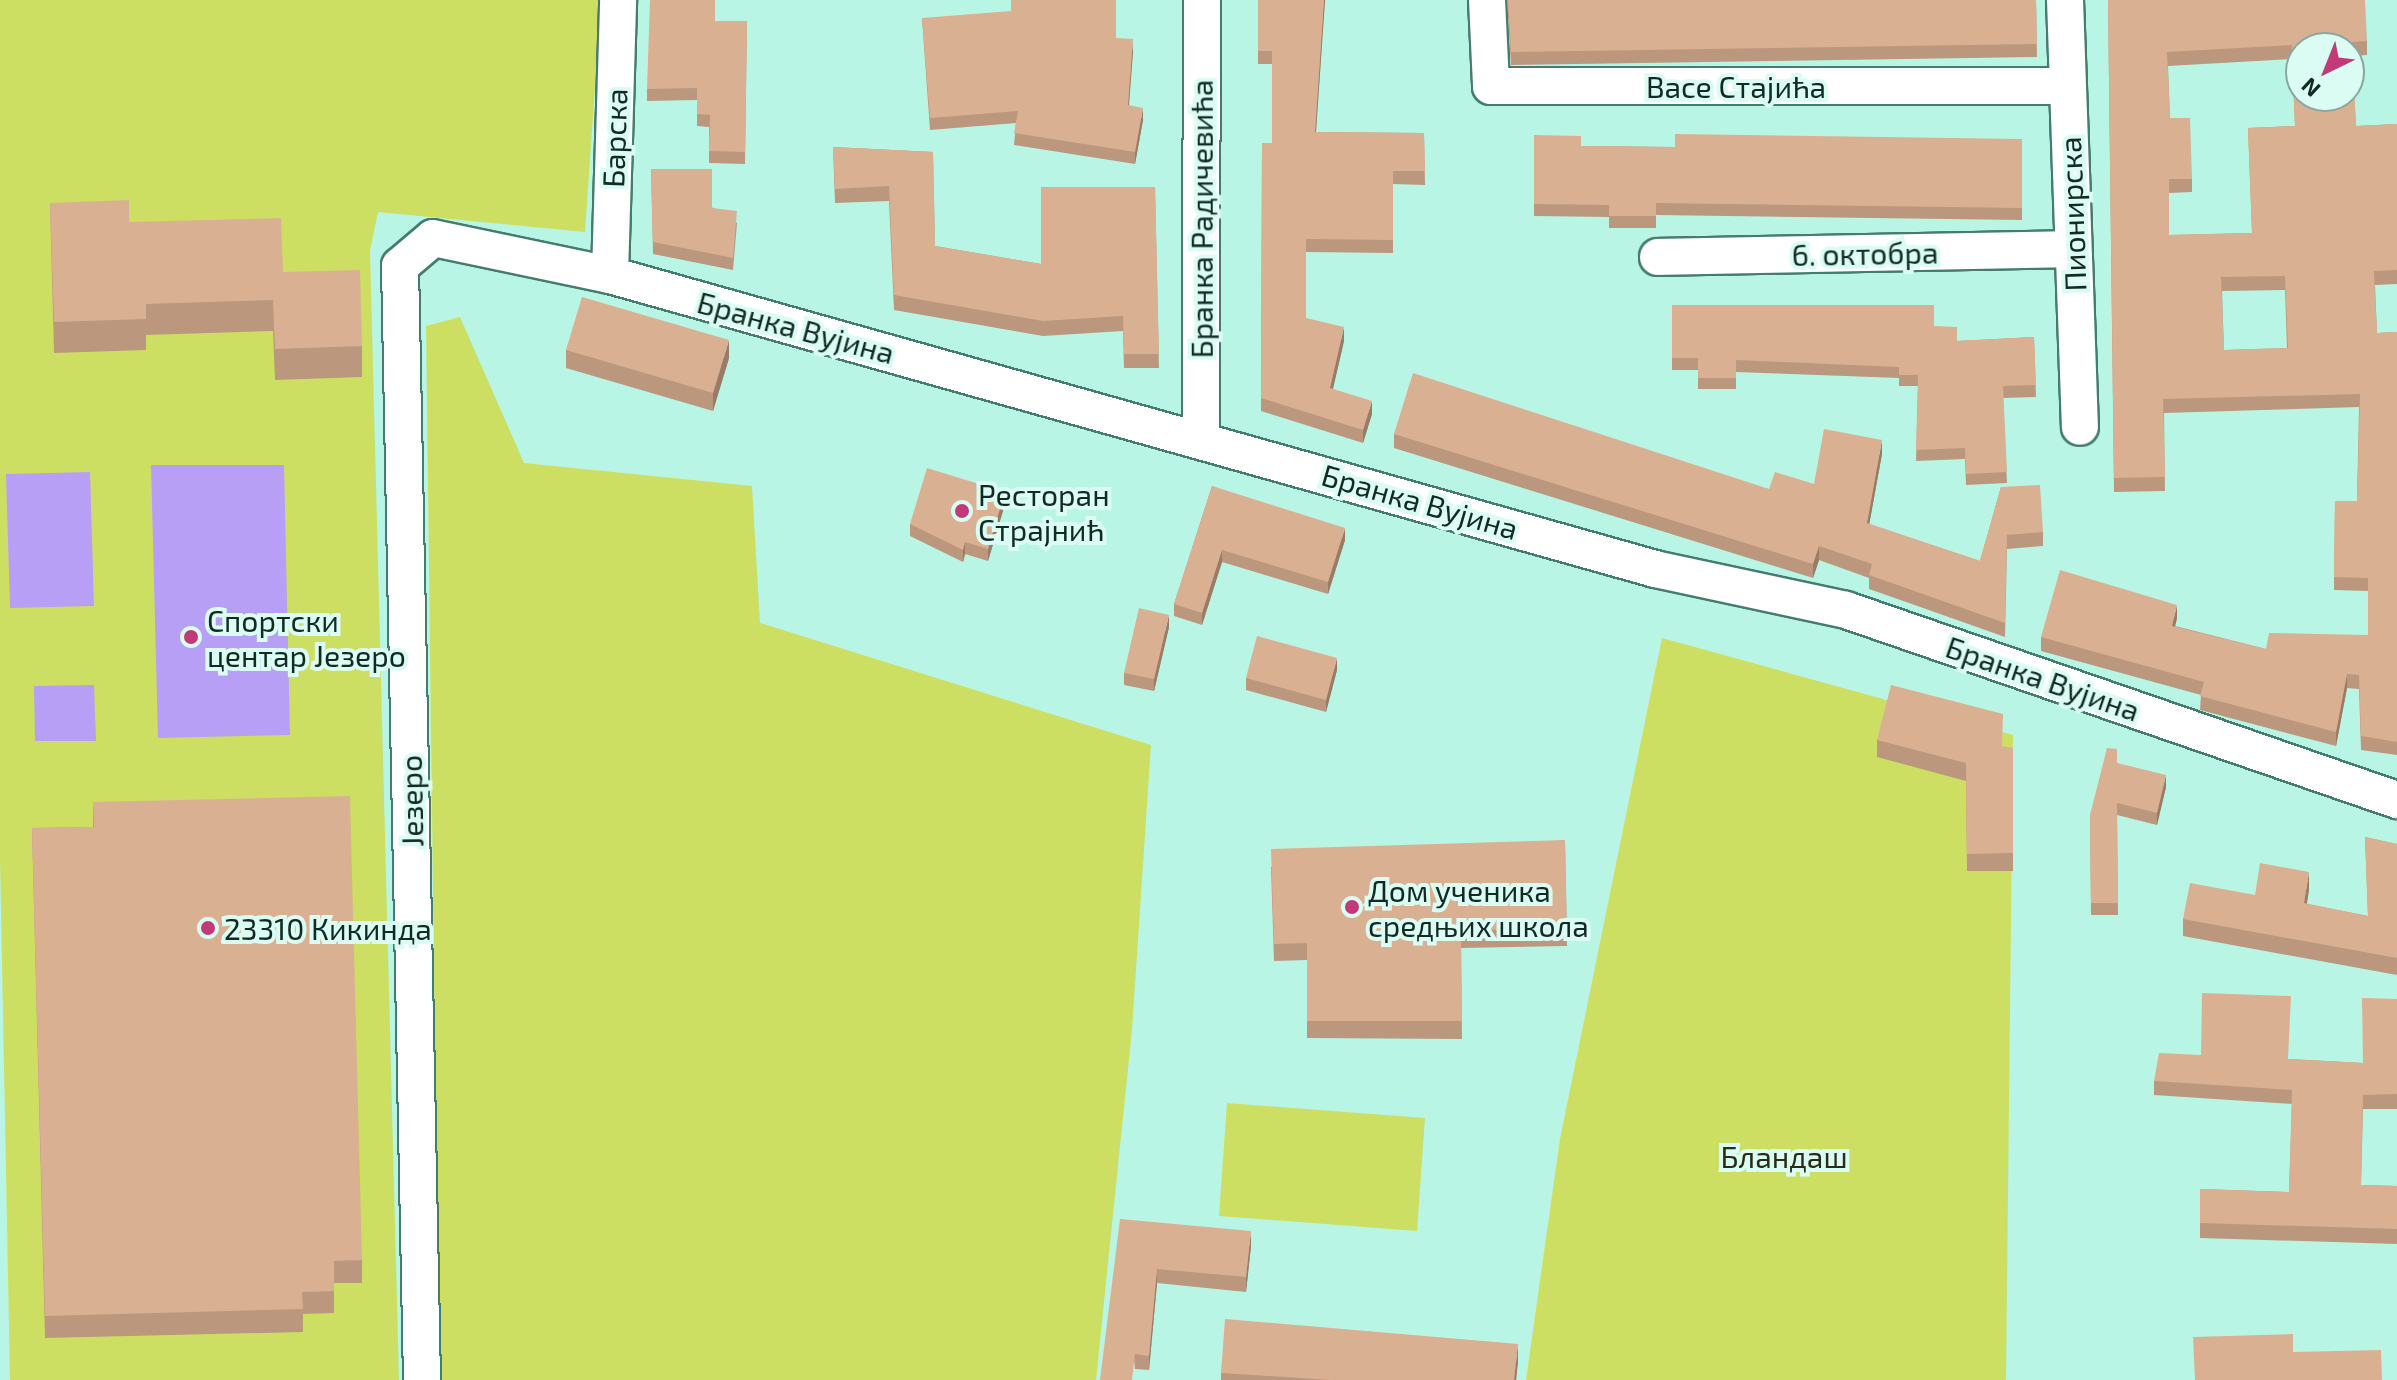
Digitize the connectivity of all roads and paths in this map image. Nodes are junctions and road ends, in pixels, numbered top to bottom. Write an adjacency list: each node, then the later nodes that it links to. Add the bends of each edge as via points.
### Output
1 (618, 0): 9 (street, Барска)
2 (1202, 0): 11 (street, Бранка Радичевића)
3 (1487, 0): 5 (street, Васе Стајића, via 1491,86)
4 (2065, 0): 5 (street, Пионирска)
5 (2067, 86): 7 (street, Пионирска)
6 (433, 238): 9 (street, Бранка Вујина); 13 (street, Језеро, via 400,266)
7 (2073, 249): 8 (street, 6. октобра); 10 (street, Пионирска)
8 (1658, 257)
9 (610, 275): 11 (street, Бранка Вујина)
10 (2080, 427)
11 (1201, 438): 12 (street, Бранка Вујина, via 1655,569 1846,610)
12 (2397, 800)
13 (422, 1380)

